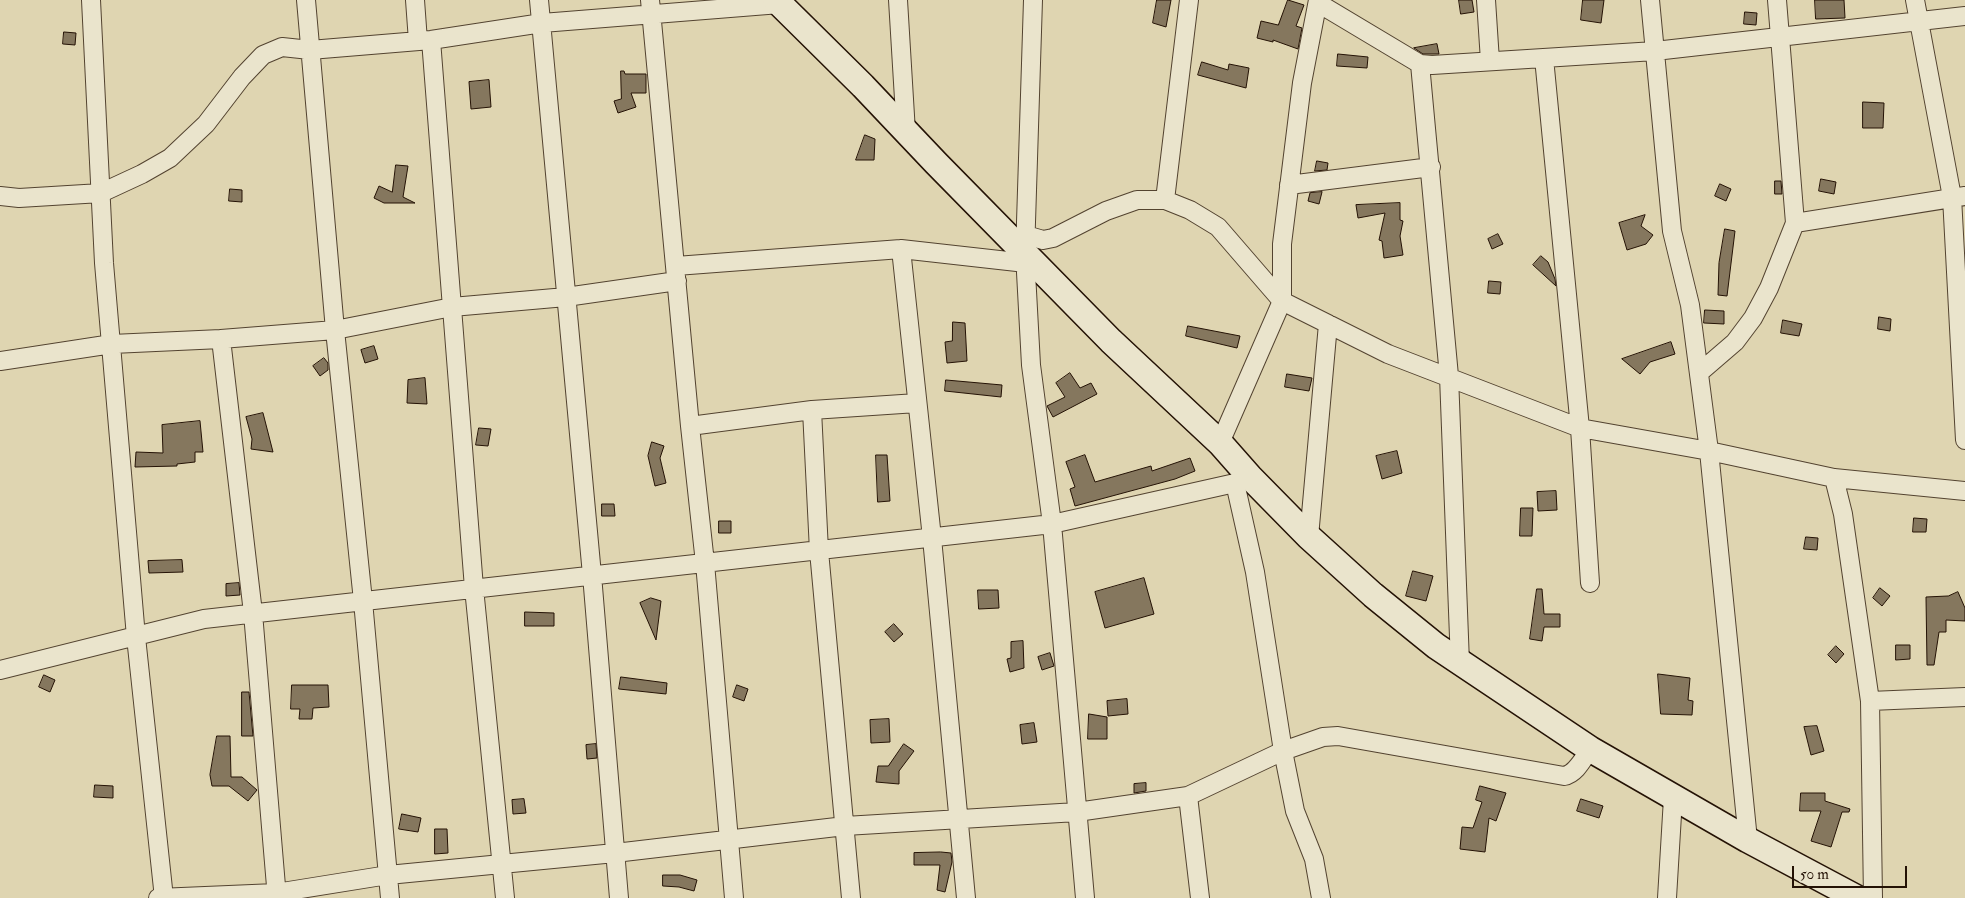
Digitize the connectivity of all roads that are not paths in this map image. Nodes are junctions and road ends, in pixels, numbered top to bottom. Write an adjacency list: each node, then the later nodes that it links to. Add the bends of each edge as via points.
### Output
1 (90, 0): 28 (street)
2 (306, 0): 20 (street)
3 (416, 0): 19 (street)
4 (539, 0): 17 (street)
5 (898, 0): 25 (street)
6 (1033, 0): 34 (street)
7 (1189, 0): 31 (street)
8 (1486, 0): 23 (street)
9 (1650, 0): 21 (street)
10 (1777, 0): 18 (street)
11 (1915, 0): 16 (street)
12 (1318, 1): 24 (street); 27 (street, via 1302,84)
13 (778, 2): 14 (street); 25 (main road)
14 (651, 8): 17 (street); 35 (street)
15 (1965, 16): 16 (street)
16 (1918, 22): 18 (street); 30 (street)
17 (542, 23): 19 (street); 36 (street)
18 (1780, 36): 21 (street); 32 (street)
19 (424, 41): 20 (street); 38 (street)
20 (310, 50): 28 (street, via 282,47 263,55 206,124 170,158); 40 (street)
21 (1655, 51): 22 (street); 44 (street, via 1672,231 1690,305)
22 (1544, 58): 23 (street); 49 (street)
23 (1490, 61): 24 (street)
24 (1420, 64): 26 (street)
25 (906, 132): 34 (main road)
26 (1431, 167): 27 (street); 45 (street)
27 (1289, 185): 37 (street, via 1282,244)
28 (101, 193): 29 (street, via 19,198); 42 (street)
29 (0, 196)
30 (1958, 197): 32 (street); 50 (street)
31 (1165, 200): 34 (street, via 1137,200 1106,210); 37 (street, via 1218,227)
32 (1795, 223): 44 (street, via 1769,288 1753,318 1735,342)
33 (901, 249): 34 (street); 35 (street); 46 (street)
34 (1026, 251): 51 (main road, via 1111,341); 56 (street, via 1031,365)
35 (676, 274): 36 (street); 48 (street)
36 (566, 297): 38 (street); 61 (street)
37 (1282, 302): 39 (street); 51 (street)
38 (452, 307): 40 (street); 63 (street)
39 (1328, 324): 45 (street, via 1388,354); 57 (street)
40 (335, 330): 41 (street); 64 (street)
41 (221, 339): 42 (street); 65 (street)
42 (112, 344): 43 (street); 66 (street)
43 (0, 361)
44 (1699, 373): 52 (street)
45 (1449, 376): 49 (street); 67 (street)
46 (917, 403): 47 (street); 58 (street)
47 (812, 410): 48 (street); 59 (street)
48 (690, 426): 60 (street)
49 (1580, 428): 52 (street); 62 (street)
50 (1965, 440)
51 (1220, 443): 54 (main road)
52 (1709, 451): 53 (street); 79 (street)
53 (1834, 478): 55 (street); 70 (street, via 1843,514)
54 (1243, 480): 56 (street); 57 (main road); 72 (street)
55 (1965, 491)
56 (1052, 524): 58 (street); 75 (street)
57 (1309, 536): 67 (main road, via 1374,595)
58 (932, 538): 59 (street); 76 (street)
59 (819, 551): 60 (street); 77 (street)
60 (705, 563): 61 (street); 78 (street)
61 (592, 575): 63 (street); 80 (street)
62 (1590, 583)
63 (474, 588): 64 (street); 81 (street)
64 (363, 601): 65 (street); 82 (street)
65 (253, 613): 66 (street, via 204,619); 83 (street)
66 (136, 637): 68 (street); 84 (street)
67 (1460, 663): 71 (main road)
68 (0, 670)
69 (1965, 697): 70 (street)
70 (1870, 701): 96 (street)
71 (1590, 749): 72 (street, via 1574,772 1564,776 1338,736 1323,737); 74 (main road)
72 (1283, 751): 73 (street); 93 (street, via 1295,811 1314,859)
73 (1188, 796): 75 (street); 92 (street)
74 (1673, 798): 79 (main road); 94 (street)
75 (1077, 812): 76 (street); 91 (street)
76 (958, 819): 77 (street); 90 (street)
77 (845, 826): 78 (street); 89 (street)
78 (729, 840): 80 (street); 88 (street)
79 (1748, 840): 95 (main road)
80 (615, 853): 81 (street); 87 (street)
81 (501, 864): 82 (street); 86 (street)
82 (388, 875): 83 (street); 85 (street)
83 (276, 896): 84 (street)
84 (162, 898)
85 (390, 898)
86 (505, 898)
87 (619, 898)
88 (734, 898)
89 (851, 898)
90 (966, 898)
91 (1085, 898)
92 (1200, 898)
93 (1322, 898)
94 (1667, 898)
95 (1857, 898)
96 (1873, 898)

